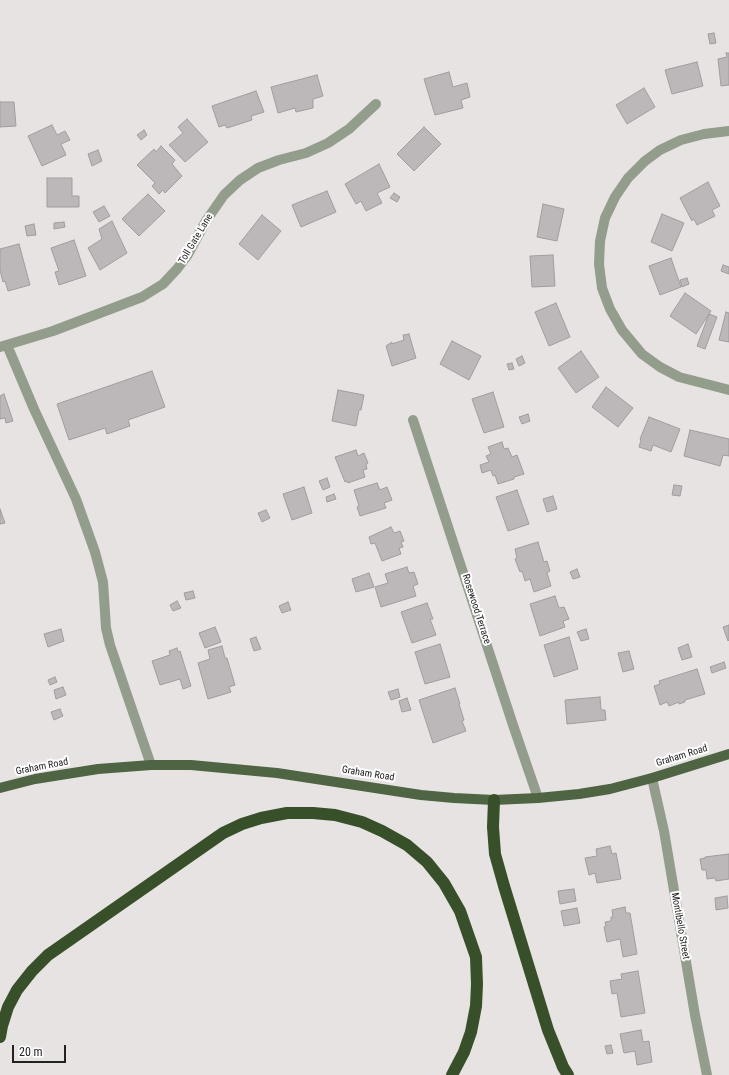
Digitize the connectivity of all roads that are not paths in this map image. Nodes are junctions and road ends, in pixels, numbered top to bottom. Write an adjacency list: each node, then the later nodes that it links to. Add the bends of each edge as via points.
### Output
1 (376, 104): 3 (street, Toll Gate Lane, via 349,129 328,143 306,153 258,168 240,180 224,195 187,256 163,284 142,297 53,331)
2 (729, 131): 4 (street, via 681,140 660,150 628,178 614,197 605,218 599,264 602,288 610,309 622,330 642,354 679,377)
3 (3, 346): 7 (street, via 76,499 95,552 103,582 106,628 110,645)
4 (729, 390)
5 (413, 420): 10 (street, Rosewood Terrace)
6 (729, 754): 8 (main road, Graham Road)
7 (150, 765): 9 (main road, Graham Road, via 98,769 35,779); 11 (main road, Graham Road, via 191,765 277,773 422,795)
8 (652, 778): 10 (main road, Graham Road, via 595,791); 15 (street, Montibello Street, via 664,831)
9 (0, 788)
10 (538, 798): 11 (main road, Graham Road)
11 (494, 800): 14 (highway, via 495,854 548,1030)
12 (0, 1037): 13 (highway, via 6,1013 17,990 48,955 223,833 261,818 312,812 362,822 407,845 427,862 460,911 476,957 476,1006 471,1032)
13 (452, 1075)
14 (568, 1075)
15 (707, 1075)

